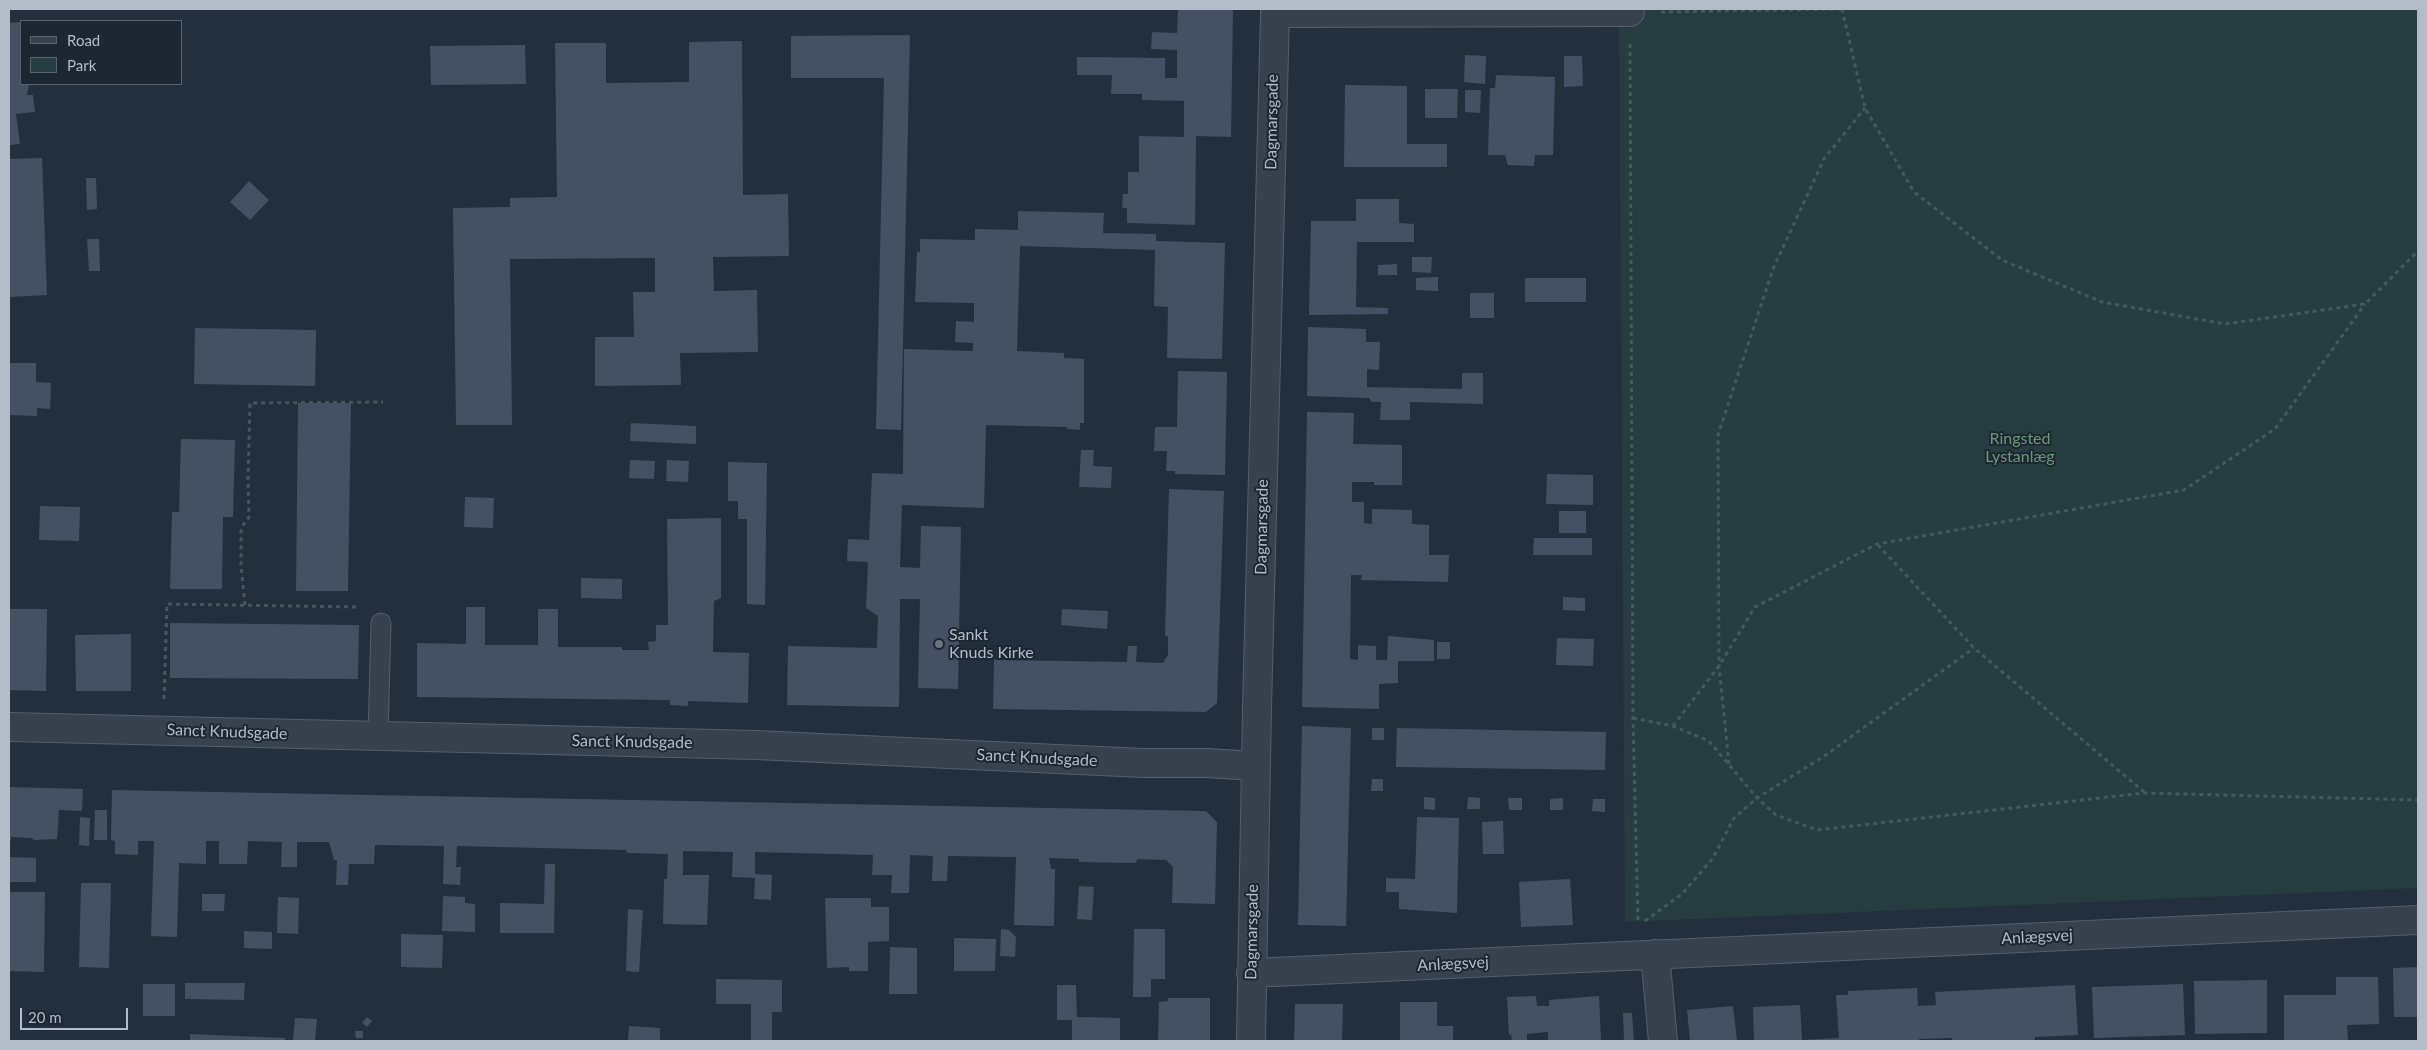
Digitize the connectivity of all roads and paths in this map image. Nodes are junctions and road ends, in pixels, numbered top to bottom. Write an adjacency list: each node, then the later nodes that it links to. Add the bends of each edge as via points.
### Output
1 (1842, 9): 3 (path); 4 (path)
2 (1275, 11): 3 (street); 20 (street, Dagmarsgade)
3 (1630, 12): 14 (path)
4 (1865, 108): 6 (path, via 1914,192 2002,260 2102,302 2225,324); 13 (path, via 1824,160 1773,269 1718,435)
5 (2418, 250): 6 (path)
6 (2365, 304): 8 (path, via 2275,429 2184,490)
7 (383, 402): 9 (path, via 250,403 249,518 241,528)
8 (1877, 544): 12 (path); 13 (path, via 1755,607)
9 (246, 605): 10 (path); 17 (path, via 166,604)
10 (362, 607)
11 (381, 623): 18 (lane)
12 (1974, 648): 21 (path); 22 (path, via 1823,757)
13 (1719, 666): 15 (path); 19 (path)
14 (1633, 718): 15 (path); 22 (path, via 1638,926 1682,894 1713,858 1734,818)
15 (1673, 726): 19 (path, via 1709,741)
16 (9, 727): 17 (street, Sanct Knudsgade)
17 (163, 730): 18 (street, Sanct Knudsgade)
18 (378, 736): 20 (street, Sanct Knudsgade, via 756,745)
19 (1729, 765): 22 (path)
20 (1256, 766): 26 (street, Dagmarsgade)
21 (2144, 793): 22 (path, via 1817,830 1776,815); 23 (path)
22 (1757, 798)
23 (2418, 800)
24 (2418, 920): 25 (street, Anlægsvej)
25 (1655, 954): 26 (street, Anlægsvej); 28 (street)
26 (1251, 973): 27 (street, Dagmarsgade)
27 (1251, 1041)
28 (1663, 1041)

